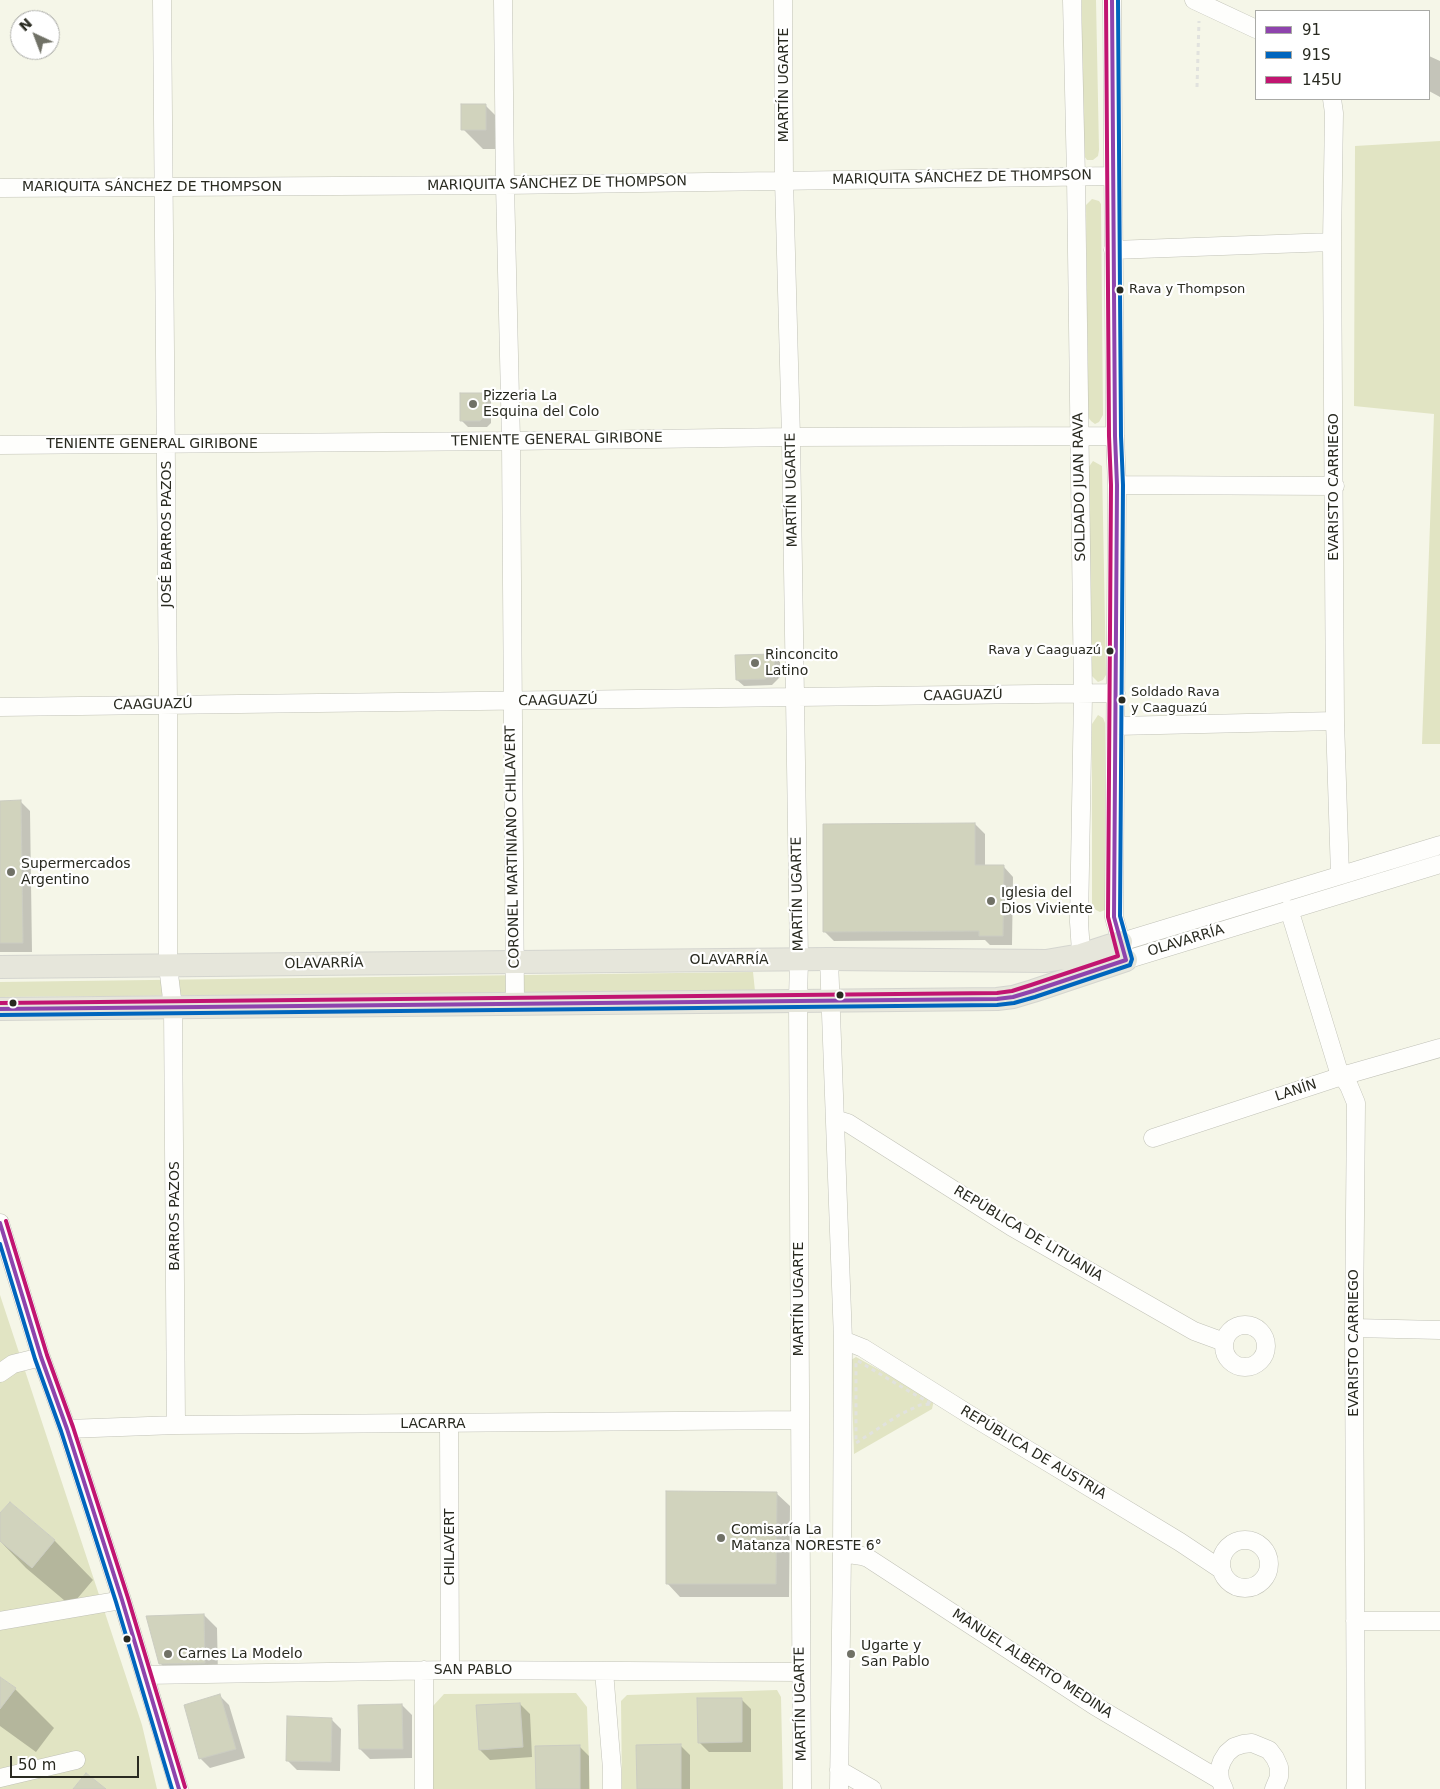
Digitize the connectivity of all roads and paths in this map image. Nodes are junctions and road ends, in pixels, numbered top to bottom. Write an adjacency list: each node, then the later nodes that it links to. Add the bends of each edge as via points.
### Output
1 (162, 0): 14 (street, JOSÉ BARROS PAZOS)
2 (503, 0): 13 (street, CORONEL MARTINIANO CHILAVERT)
3 (783, 0): 12 (street, MARTÍN UGARTE)
4 (1072, 0): 11 (street, SOLDADO JUAN RAVA)
5 (1112, 0): 10 (street)
6 (1197, 1): 7 (street); 8 (path)
7 (1255, 29)
8 (1197, 87)
9 (1332, 100): 16 (street, EVARISTO CARRIEGO)
10 (1113, 176): 11 (street, MARIQUITA SÁNCHEZ DE THOMPSON); 17 (street)
11 (1076, 177): 12 (street, MARIQUITA SÁNCHEZ DE THOMPSON); 19 (street, SOLDADO JUAN RAVA)
12 (784, 180): 13 (street, MARIQUITA SÁNCHEZ DE THOMPSON); 18 (street, MARTÍN UGARTE)
13 (505, 185): 14 (street, MARIQUITA SÁNCHEZ DE THOMPSON); 21 (street, CORONEL MARTINIANO CHILAVERT)
14 (163, 187): 15 (street, MARIQUITA SÁNCHEZ DE THOMPSON); 22 (street, JOSÉ BARROS PAZOS)
15 (0, 188)
16 (1332, 242): 17 (street); 25 (street, EVARISTO CARRIEGO)
17 (1114, 250): 20 (street)
18 (791, 436): 19 (street, TENIENTE GENERAL GIRIBONE); 21 (street, TENIENTE GENERAL GIRIBONE); 28 (street, MARTÍN UGARTE)
19 (1080, 436): 20 (street, TENIENTE GENERAL GIRIBONE); 27 (street, SOLDADO JUAN RAVA)
20 (1115, 436): 24 (street)
21 (511, 441): 22 (street, TENIENTE GENERAL GIRIBONE); 29 (street, CORONEL MARTINIANO CHILAVERT)
22 (166, 444): 23 (street, TENIENTE GENERAL GIRIBONE); 30 (street, JOSÉ BARROS PAZOS)
23 (0, 446)
24 (1117, 485): 25 (street); 26 (street)
25 (1335, 486): 32 (street, EVARISTO CARRIEGO)
26 (1116, 693): 27 (street, CAAGUAZÚ); 33 (street)
27 (1083, 694): 28 (street, CAAGUAZÚ); 42 (street, SOLDADO JUAN RAVA, via 1079,922)
28 (794, 698): 29 (street, CAAGUAZÚ); 40 (street, MARTÍN UGARTE)
29 (511, 702): 30 (street, CAAGUAZÚ); 41 (street, CORONEL MARTINIANO CHILAVERT)
30 (168, 705): 31 (street, CAAGUAZÚ); 43 (street, JOSÉ BARROS PAZOS)
31 (0, 707)
32 (1335, 721): 33 (street); 36 (street, EVARISTO CARRIEGO)
33 (1116, 726): 38 (street, via 1114,916)
34 (1440, 845): 36 (street, OLAVARRÍA)
35 (1440, 864): 37 (street, OLAVARRÍA)
36 (1340, 874): 38 (street, OLAVARRÍA)
37 (1288, 909): 38 (street, OLAVARRÍA); 51 (street, EVARISTO CARRIEGO)
38 (1124, 951): 42 (main road, OLAVARRÍA)
39 (829, 958): 40 (main road, OLAVARRÍA); 42 (main road, OLAVARRÍA); 46 (street)
40 (799, 959): 41 (main road, OLAVARRÍA); 45 (street, MARTÍN UGARTE)
41 (514, 962): 43 (main road, OLAVARRÍA); 47 (street, CORONEL MARTINIANO CHILAVERT)
42 (1082, 964): 46 (main road, OLAVARRÍA, via 1033,991 997,999)
43 (168, 966): 44 (main road, OLAVARRÍA); 48 (street, JOSÉ BARROS PAZOS)
44 (0, 967)
45 (798, 1000): 46 (main road, OLAVARRÍA); 47 (main road, OLAVARRÍA); 61 (street, MARTÍN UGARTE)
46 (832, 1000): 52 (street)
47 (515, 1004): 48 (main road, OLAVARRÍA)
48 (173, 1007): 49 (main road, OLAVARRÍA); 63 (street, BARROS PAZOS)
49 (0, 1009)
50 (1440, 1048): 51 (street, LANÍN)
51 (1342, 1076): 53 (street, LANÍN); 55 (street, EVARISTO CARRIEGO, via 1356,1103)
52 (836, 1119): 57 (street); 58 (street, REPÚBLICA DE LITUANIA, via 848,1123 1021,1232 1194,1331)
53 (1153, 1138)
54 (0, 1223): 59 (street)
55 (1354, 1328): 56 (street); 69 (street, EVARISTO CARRIEGO)
56 (1440, 1330)
57 (843, 1340): 66 (street); 67 (street, REPÚBLICA DE AUSTRIA, via 863,1348)
58 (1224, 1342)
59 (41, 1357): 60 (street, via 13,1364); 64 (street)
60 (0, 1373)
61 (800, 1420): 62 (street, LACARRA); 75 (street, MARTÍN UGARTE)
62 (449, 1424): 63 (street, LACARRA); 73 (street, CHILAVERT)
63 (176, 1425): 64 (street, LACARRA)
64 (67, 1429): 68 (street)
65 (856, 1443): 65 (path, via 856,1362 932,1404 920,1405 899,1415)
66 (842, 1553): 78 (street); 80 (street, MANUEL ALBERTO MEDINA, via 868,1558 1095,1706)
67 (1222, 1570)
68 (122, 1600): 71 (street); 76 (street)
69 (1354, 1621): 70 (street); 88 (street, EVARISTO CARRIEGO)
70 (1440, 1621)
71 (0, 1622)
72 (424, 1670): 73 (street, SAN PABLO); 76 (street, SAN PABLO); 82 (street)
73 (450, 1670): 74 (street, SAN PABLO)
74 (604, 1671): 75 (street, SAN PABLO); 83 (street)
75 (800, 1672): 84 (street, MARTÍN UGARTE)
76 (145, 1675): 81 (street)
77 (76, 1760): 79 (street)
78 (839, 1770): 85 (street); 86 (street)
79 (0, 1778)
80 (1222, 1784): 87 (street, MANUEL ALBERTO MEDINA, via 1219,1770 1227,1753 1234,1747 1252,1743 1269,1750 1275,1758 1279,1778)
81 (179, 1789)
82 (424, 1789)
83 (612, 1789)
84 (802, 1789)
85 (839, 1789)
86 (872, 1789)
87 (1274, 1789)
88 (1356, 1789)

